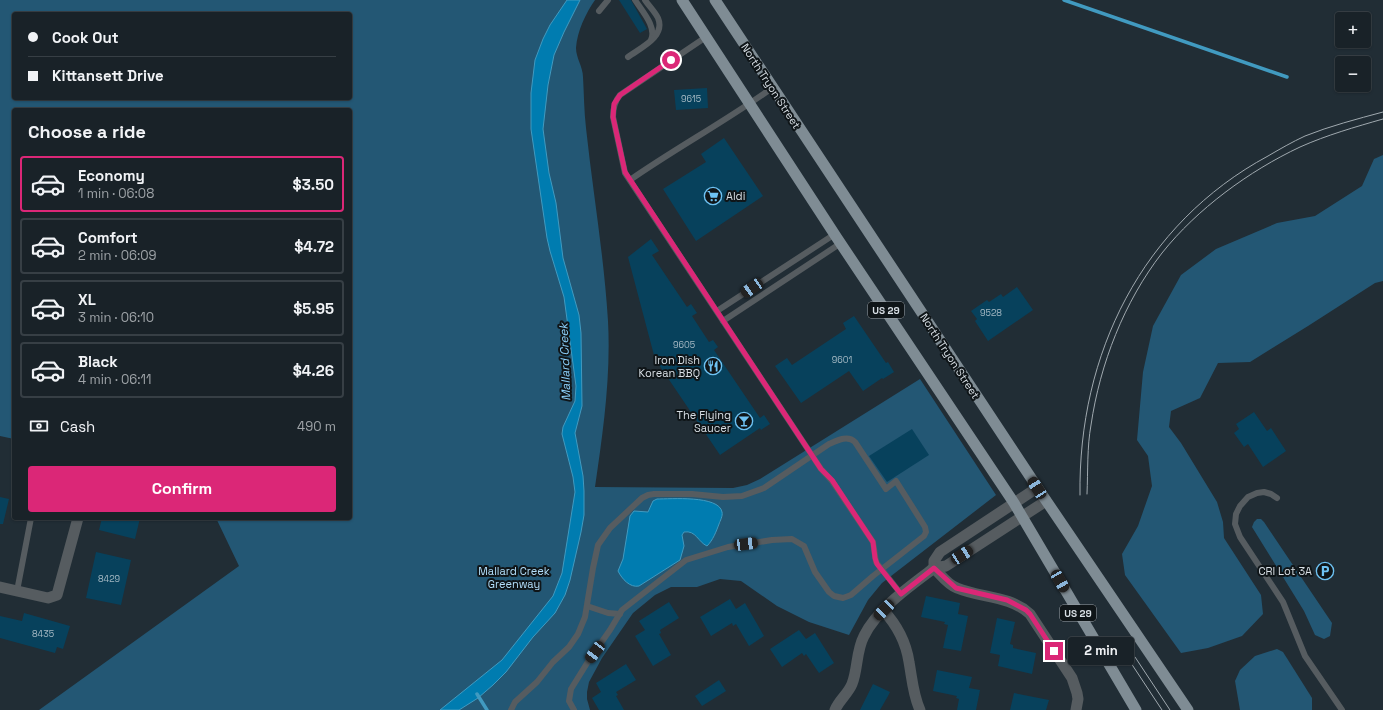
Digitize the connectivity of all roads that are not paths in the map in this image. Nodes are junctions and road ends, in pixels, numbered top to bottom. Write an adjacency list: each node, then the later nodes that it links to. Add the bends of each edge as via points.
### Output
1 (608, 0): 6 (lane)
2 (635, 0): 8 (lane, via 652,28 653,35)
3 (645, 0): 8 (lane, via 659,24 656,36)
4 (682, 0): 7 (main road, US 29)
5 (715, 0): 10 (main road, North Tryon Street / US 29)
6 (599, 12)
7 (706, 37): 11 (main road, US 29); 12 (lane, via 617,99 613,117 623,166)
8 (650, 41): 9 (lane)
9 (628, 57)
10 (772, 88): 11 (lane); 17 (main road, North Tryon Street / US 29)
11 (751, 104): 12 (lane); 13 (main road, US 29)
12 (630, 180): 14 (lane)
13 (838, 238): 14 (lane); 15 (lane); 20 (main road, US 29)
14 (717, 311): 15 (lane)
15 (723, 321): 16 (lane)
16 (811, 455): 25 (lane, via 832,480 873,542 875,558); 25 (lane, via 839,440 852,439 886,488 896,481 923,524 926,529 924,536); 29 (lane, via 764,488 742,496 654,494 642,498 614,524 598,545)
17 (1037, 488): 19 (main road, North Tryon Street / US 29); 20 (street)
18 (1277, 498): 39 (lane, via 1264,492 1248,497 1236,514 1236,524 1240,537 1283,602 1305,656)
19 (1046, 500): 21 (street); 38 (main road, North Tryon Street / US 29)
20 (1014, 503): 21 (main road, US 29); 24 (street, via 940,552 934,561)
21 (1022, 516): 24 (street, via 946,566); 37 (main road, US 29)
22 (31, 520): 27 (lane)
23 (77, 520): 27 (street, via 57,595 48,598)
24 (934, 568): 28 (street); 36 (street, via 956,588 1007,600 1030,614 1072,678 1078,699)
25 (881, 569): 28 (lane); 31 (lane, via 849,596 837,597 829,592 818,578 804,546 796,540 788,538 728,547 686,560 626,606)
26 (0, 587): 27 (street)
27 (17, 591)
28 (901, 594): 30 (street)
29 (587, 606): 31 (lane); 32 (lane, via 583,624 569,646)
30 (884, 610): 34 (street, via 864,636 851,686); 35 (street, via 893,621 906,649 914,693)
31 (620, 614): 33 (lane, via 571,689 569,701)
32 (510, 710)
33 (574, 710)
34 (835, 710)
35 (920, 710)
36 (1076, 710)
37 (1136, 710)
38 (1188, 710)
39 (1342, 710)

